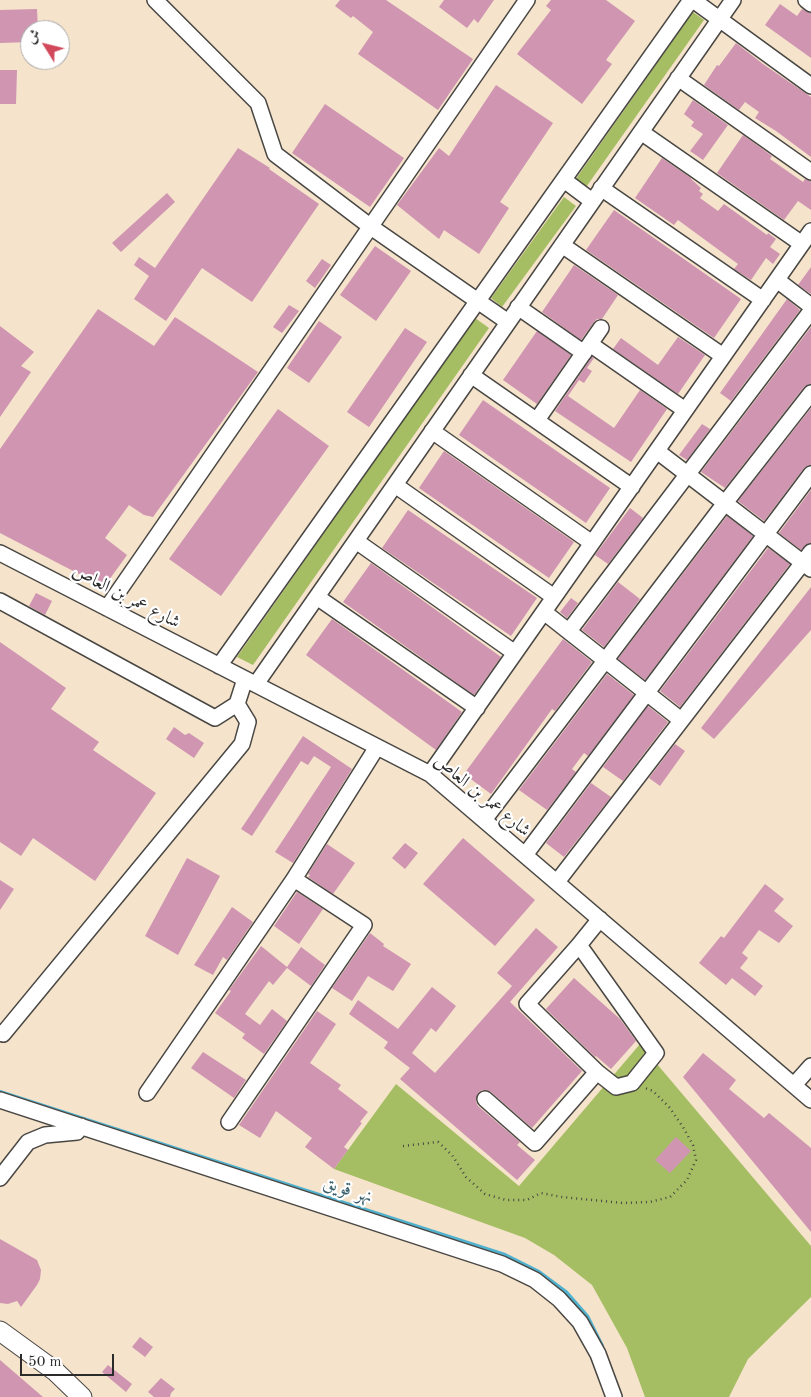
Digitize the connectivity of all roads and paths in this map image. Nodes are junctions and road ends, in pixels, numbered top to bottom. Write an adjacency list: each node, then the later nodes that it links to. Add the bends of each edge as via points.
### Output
1 (155, 0): 15 (street, via 258,103 275,154)
2 (527, 0): 15 (street)
3 (692, 0): 7 (street); 12 (street)
4 (732, 0): 7 (street)
5 (806, 0): 6 (street)
6 (811, 4)
7 (719, 19): 8 (street); 9 (street)
8 (678, 78): 10 (street); 11 (street)
9 (811, 86)
10 (640, 132): 13 (street); 17 (street)
11 (811, 172)
12 (564, 180): 14 (street); 21 (street)
13 (601, 188): 14 (street); 20 (street)
14 (592, 201): 18 (street)
15 (371, 227): 21 (street); 48 (street)
16 (811, 231): 17 (street)
17 (802, 244): 19 (street)
18 (562, 245): 23 (street); 28 (street)
19 (777, 280): 20 (street); 22 (street)
20 (762, 300): 28 (street)
21 (478, 302): 25 (street); 53 (street)
22 (811, 306)
23 (518, 307): 25 (street); 27 (street)
24 (811, 311): 35 (street)
25 (508, 322): 29 (street)
26 (601, 328): 27 (street)
27 (587, 348): 31 (street); 32 (street)
28 (723, 356): 31 (street)
29 (471, 375): 32 (street); 33 (street)
30 (811, 393): 39 (street)
31 (685, 410): 34 (street)
32 (537, 420): 38 (street)
33 (432, 431): 37 (street); 42 (street)
34 (657, 451): 35 (street); 38 (street)
35 (687, 474): 39 (street); 50 (street)
36 (811, 474): 40 (street)
37 (394, 485): 41 (street); 46 (street)
38 (632, 486): 42 (street)
39 (725, 503): 40 (street); 52 (street)
40 (766, 534): 44 (street); 55 (street)
41 (356, 541): 45 (street); 51 (street)
42 (592, 543): 46 (street)
43 (0, 553): 48 (street, شارع عمر بن العاص)
44 (808, 561): 58 (street)
45 (317, 597): 54 (street); 57 (street)
46 (554, 597): 49 (street)
47 (0, 601): 56 (street, via 215,718)
48 (107, 608): 53 (street, شارع عمر بن العاص)
49 (544, 612): 50 (street); 51 (street)
50 (569, 631): 52 (street)
51 (515, 653): 57 (street)
52 (605, 660): 55 (street); 61 (street)
53 (220, 666): 54 (street, شارع عمر بن العاص)
54 (250, 682): 56 (street); 59 (street, شارع عمر بن العاص)
55 (647, 693): 58 (street); 62 (street)
56 (238, 704): 67 (street, via 248,722 242,744)
57 (476, 708): 60 (street)
58 (681, 720): 64 (street)
59 (377, 747): 60 (street, شارع عمر بن العاص); 63 (street)
60 (430, 774): 61 (street, شارع عمر بن العاص)
61 (484, 820): 62 (street, شارع عمر بن العاص)
62 (525, 855): 64 (street, شارع عمر بن العاص)
63 (294, 879): 72 (street); 76 (street, via 364,925)
64 (557, 882): 65 (street, شارع عمر بن العاص)
65 (600, 919): 66 (street); 71 (street, شارع عمر بن العاص)
66 (579, 945): 69 (street, via 527,1004); 70 (street, via 656,1053)
67 (0, 1034)
68 (811, 1066): 71 (street)
69 (597, 1072): 70 (street, via 616,1087); 73 (street, via 535,1143)
70 (632, 1083): 78 (path, via 653,1091 669,1107 693,1145 696,1160 687,1180 670,1197 623,1203 542,1194 526,1200 506,1200 485,1194 466,1177 452,1155 438,1142)
71 (794, 1085): 75 (street, شارع عمر بن العاص)
72 (147, 1093)
73 (485, 1099)
74 (0, 1100): 77 (street)
75 (811, 1100)
76 (229, 1122)
77 (81, 1126): 79 (street, via 77,1132 44,1135 28,1142); 82 (street, via 502,1264 535,1280 580,1322 598,1354)
78 (404, 1146)
79 (0, 1178)
80 (0, 1331): 81 (main road, via 55,1371)
81 (82, 1397)
82 (614, 1397)

